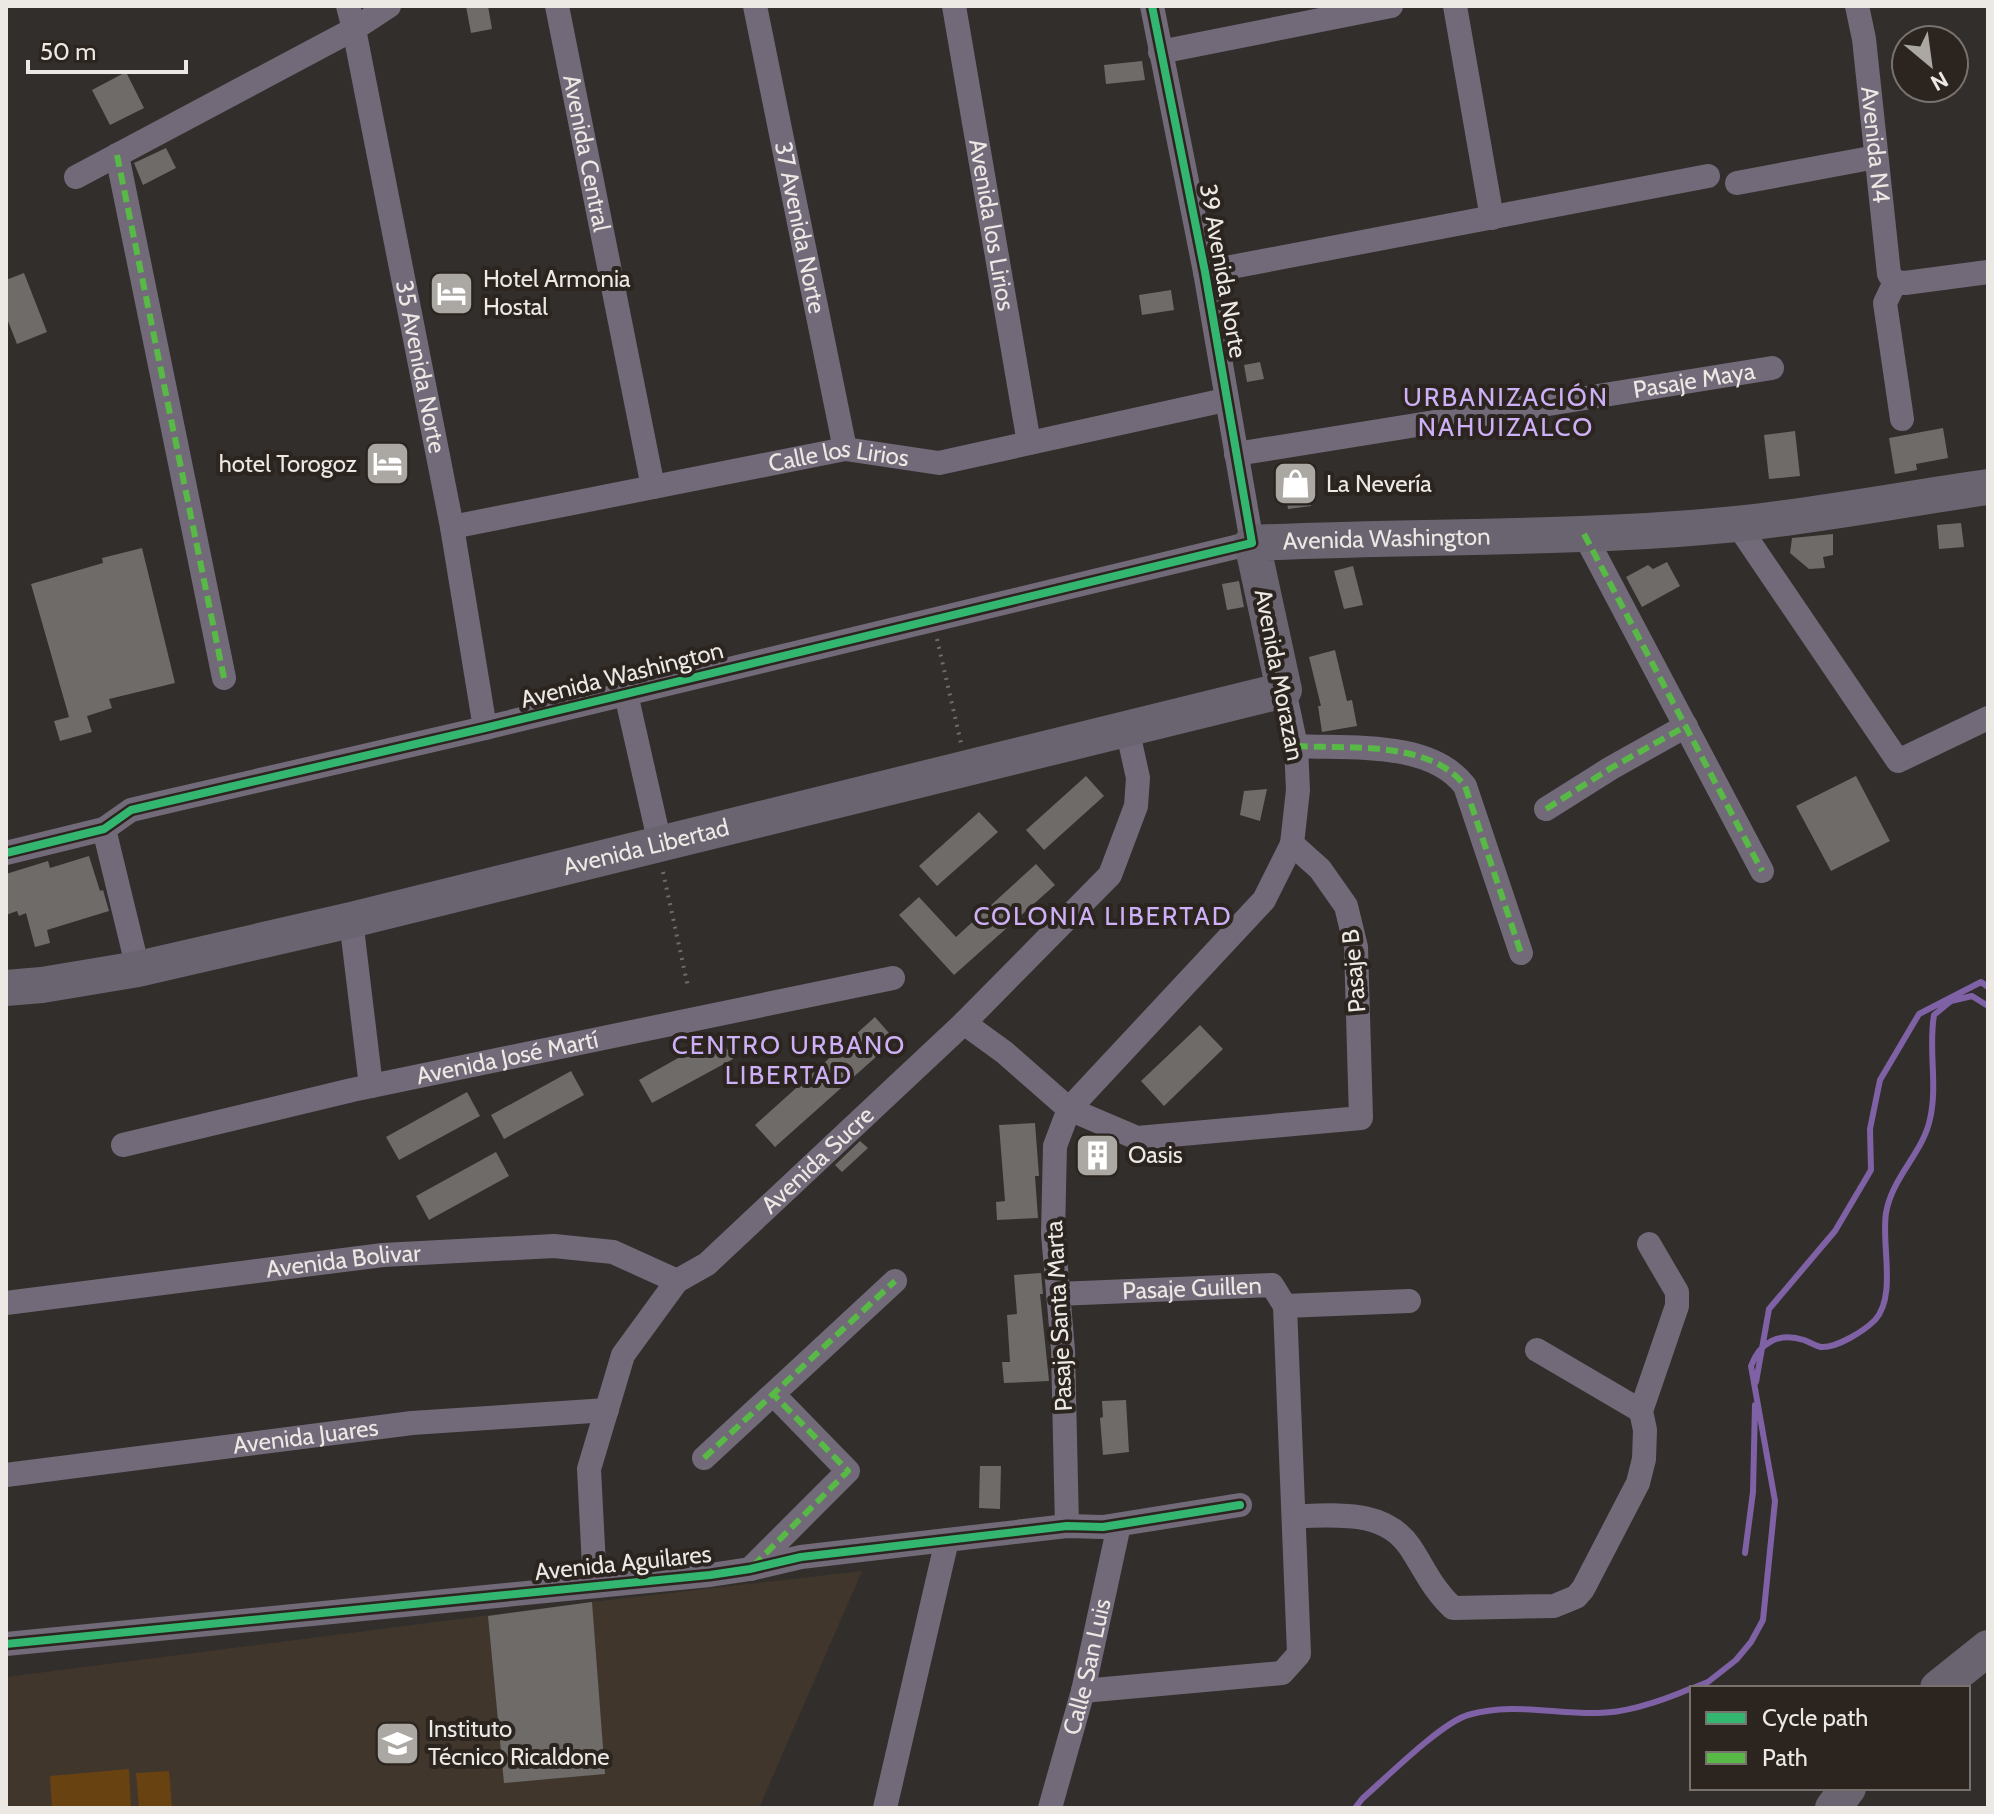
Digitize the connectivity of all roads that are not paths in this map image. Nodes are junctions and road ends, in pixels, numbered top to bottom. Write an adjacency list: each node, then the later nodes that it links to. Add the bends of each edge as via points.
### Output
1 (389, 6): 9 (street)
2 (557, 6): 26 (street, Avenida Central)
3 (755, 6): 24 (street, 37 Avenida Norte)
4 (954, 6): 23 (street, Avenida los Lirios)
5 (1152, 6): 10 (street, 39 Avenida Norte)
6 (1391, 6): 10 (street)
7 (1455, 6): 16 (street)
8 (1857, 6): 12 (street, Avenida N4)
9 (351, 17): 11 (street); 29 (street, 35 Avenida Norte)
10 (1160, 52): 17 (street, 39 Avenida Norte)
11 (117, 155): 14 (street); 32 (street)
12 (1876, 157): 15 (street); 19 (street, Avenida N4, via 1889,274)
13 (1708, 176): 16 (street)
14 (76, 177)
15 (1737, 183)
16 (1492, 218): 17 (street)
17 (1205, 272): 21 (street, 39 Avenida Norte)
18 (1988, 272): 19 (street)
19 (1895, 282): 22 (street, via 1885,303)
20 (1772, 368): 25 (street, Pasaje Maya)
21 (1225, 400): 23 (street, Calle los Lirios); 25 (street, 39 Avenida Norte)
22 (1902, 419)
23 (1029, 443): 24 (street, Calle los Lirios, via 939,463)
24 (845, 449): 26 (street, Calle los Lirios)
25 (1236, 454): 31 (street, 39 Avenida Norte)
26 (653, 487): 29 (street, Calle los Lirios)
27 (1988, 487): 28 (main road, Avenida Washington)
28 (1737, 524): 30 (main road, Avenida Washington); 35 (street, via 1898,761)
29 (452, 527): 37 (street, 35 Avenida Norte)
30 (1584, 534): 31 (main road, Avenida Washington); 36 (street)
31 (1252, 543): 33 (main road, Avenida Morazan); 34 (street, Avenida Washington)
32 (224, 678)
33 (1284, 690): 38 (main road, Avenida Libertad); 39 (street, Avenida Morazan)
34 (626, 694): 37 (street, Avenida Washington); 44 (street)
35 (1988, 718)
36 (1686, 726): 40 (street); 45 (street)
37 (485, 728): 41 (street, Avenida Washington, via 131,810)
38 (1127, 728): 44 (main road, Avenida Libertad); 51 (street, Avenida Sucre, via 1138,778 1136,806 1110,875)
39 (1296, 746): 42 (street, Avenida Morazan); 47 (street, via 1412,752 1458,778)
40 (1546, 809)
41 (104, 829): 43 (street, Avenida Washington); 48 (street)
42 (1292, 844): 53 (street, Avenida Morazan, via 1264,900); 53 (street, Pasaje B, via 1320,869 1346,906 1356,947 1361,1118 1137,1138)
43 (6, 853)
44 (661, 855): 46 (main road, Avenida Libertad)
45 (1762, 871)
46 (351, 920): 48 (main road, Avenida Libertad); 52 (street)
47 (1521, 953)
48 (138, 969): 50 (main road, Avenida Libertad)
49 (893, 978): 52 (street, Avenida José Martí)
50 (6, 988)
51 (964, 1023): 53 (street); 56 (street, Avenida Sucre, via 707,1264)
52 (371, 1086): 54 (street, Avenida José Martí)
53 (1069, 1109): 58 (street, Pasaje Santa Marta, via 1055,1146)
54 (123, 1145)
55 (1649, 1244): 65 (street, via 1677,1292 1677,1306)
56 (677, 1281): 60 (street, Avenida Bolivar, via 613,1252 554,1246 383,1255); 64 (street, Avenida Sucre, via 623,1355)
57 (895, 1281): 63 (street)
58 (1058, 1294): 61 (street, Pasaje Guillen, via 1272,1285); 71 (street, Pasaje Santa Marta)
59 (1409, 1301): 61 (street, Pasaje Guillen)
60 (6, 1303)
61 (1285, 1306): 69 (street)
62 (1537, 1350): 65 (street)
63 (774, 1395): 66 (street); 73 (street, via 848,1471)
64 (607, 1410): 67 (street, Avenida Juares, via 412,1423); 74 (street, Avenida Sucre, via 589,1469)
65 (1641, 1411): 69 (street, via 1644,1459 1638,1483 1583,1589 1563,1603 1453,1608 1410,1547 1382,1522 1356,1516)
66 (704, 1458)
67 (6, 1475)
68 (1240, 1505): 70 (street, Avenida Aguilares)
69 (1294, 1516): 78 (street, via 1299,1654 1282,1673)
70 (1119, 1525): 71 (street, Avenida Aguilares); 78 (street, Calle San Luis)
71 (1067, 1526): 72 (street, Avenida Aguilares)
72 (947, 1540): 73 (street, Avenida Aguilares, via 801,1557); 80 (street)
73 (750, 1569): 74 (street, Avenida Aguilares)
74 (595, 1586): 75 (street, Avenida Aguilares)
75 (6, 1644)
76 (1988, 1648): 77 (main road)
77 (1940, 1686)
78 (1083, 1691): 81 (street, Calle San Luis)
79 (1846, 1790): 82 (main road)
80 (885, 1808)
81 (1050, 1808)
82 (1833, 1808)

